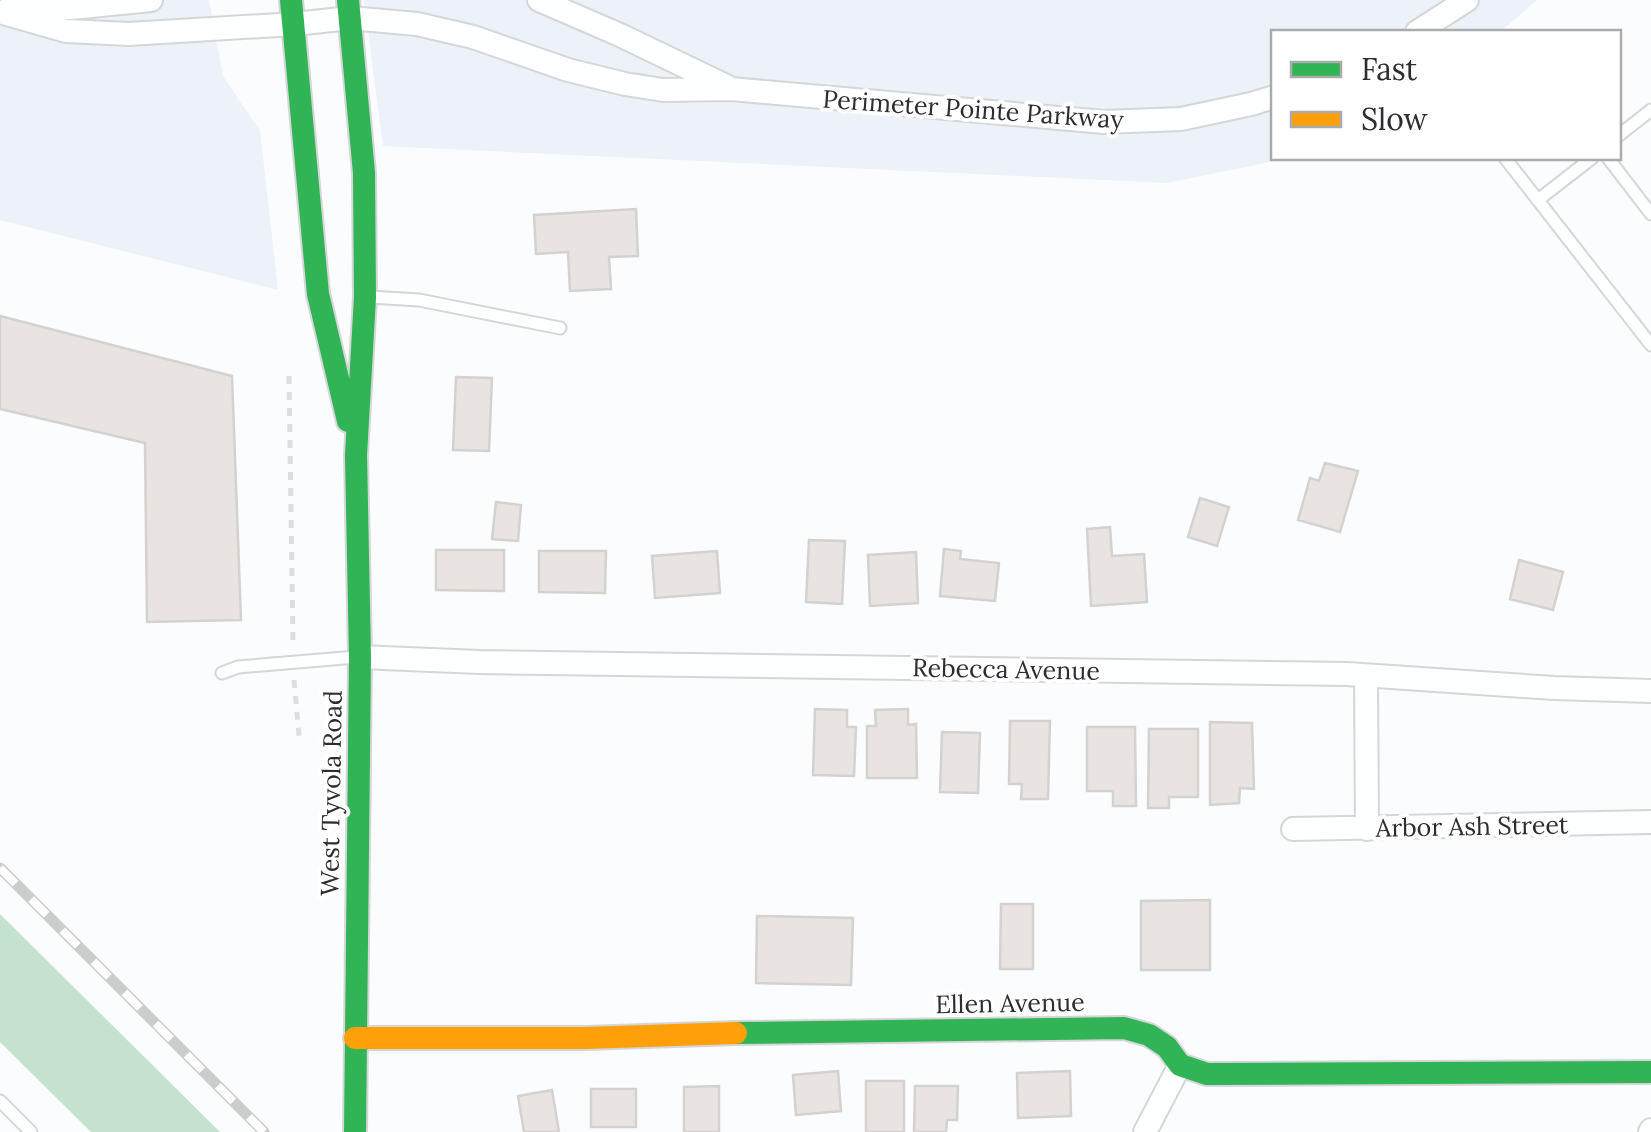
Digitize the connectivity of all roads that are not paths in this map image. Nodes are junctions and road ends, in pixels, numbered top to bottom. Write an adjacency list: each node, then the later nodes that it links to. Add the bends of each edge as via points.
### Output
1 (151, 0): 6 (street, Perimeter Pointe Parkway)
2 (292, 0): 7 (main road, West Tyvola Road)
3 (539, 0): 9 (street, Perimeter Pointe Parkway)
4 (1467, 0): 8 (street)
5 (349, 9): 7 (street, Perimeter Pointe Parkway); 9 (street, Perimeter Pointe Parkway, via 473,37 625,84); 18 (main road, West Tyvola Road, via 364,172)
6 (0, 10): 7 (street, Perimeter Pointe Parkway, via 66,30 128,34)
7 (295, 24): 21 (main road, West Tyvola Road, via 318,294)
8 (1420, 30)
9 (731, 89): 10 (street, Perimeter Pointe Parkway, via 1104,122 1180,119)
10 (1271, 97)
11 (1651, 110): 12 (lane)
12 (1621, 134)
13 (1507, 160): 16 (lane)
14 (1589, 160): 16 (lane)
15 (1610, 160): 17 (lane)
16 (1538, 200): 20 (lane)
17 (1651, 214)
18 (366, 297): 19 (lane, via 419,300); 21 (main road, West Tyvola Road)
19 (560, 328)
20 (1651, 346)
21 (356, 455): 22 (main road, West Tyvola Road)
22 (360, 657): 23 (lane); 24 (street, Rebecca Avenue); 29 (main road, West Tyvola Road)
23 (222, 673)
24 (1366, 676): 25 (street, Rebecca Avenue); 27 (street)
25 (1651, 691)
26 (1651, 822): 27 (street, Arbor Ash Street)
27 (1367, 828): 28 (street, Arbor Ash Street)
28 (1292, 829)
29 (355, 1038): 30 (main road, Ellen Avenue, via 1124,1028 1168,1046); 34 (main road, West Tyvola Road)
30 (1180, 1064): 31 (main road, Ellen Avenue, via 1207,1074); 35 (street)
31 (1651, 1072)
32 (0, 1100): 33 (lane)
33 (31, 1132)
34 (355, 1132)
35 (1146, 1132)

